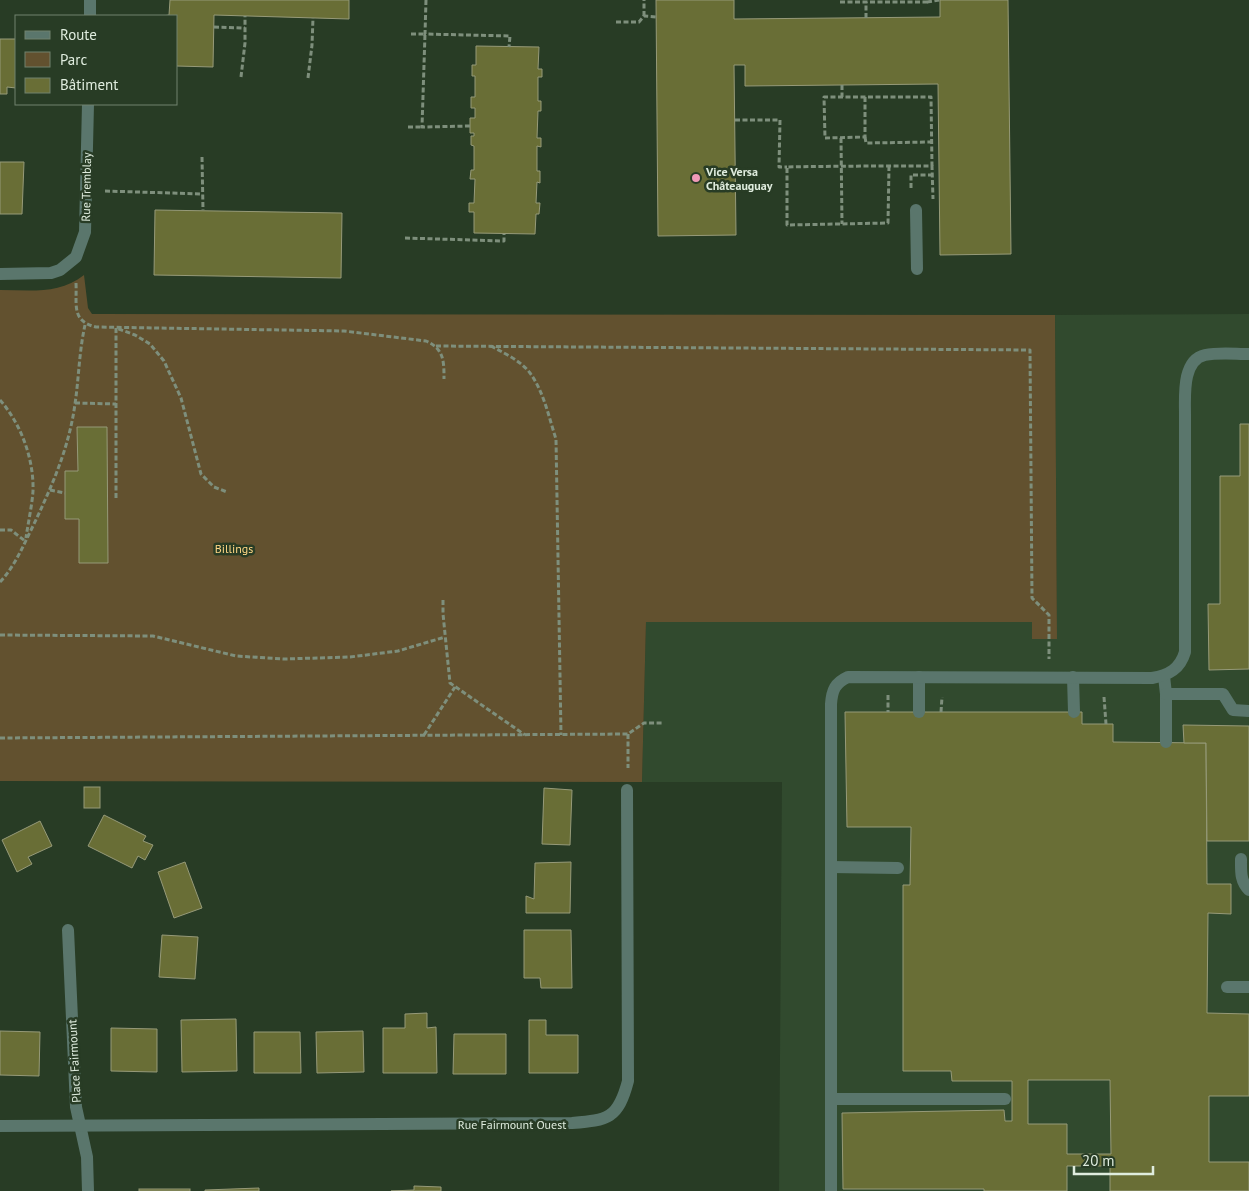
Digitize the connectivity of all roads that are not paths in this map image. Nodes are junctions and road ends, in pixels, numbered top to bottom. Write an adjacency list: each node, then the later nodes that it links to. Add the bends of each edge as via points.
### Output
1 (90, 0): 2 (street)
2 (90, 15)
3 (88, 105): 6 (street, Rue Tremblay, via 85,232 76,257 51,273)
4 (916, 210): 5 (street)
5 (917, 270)
6 (0, 274)
7 (1249, 354): 8 (street, via 1202,355 1193,362 1188,374 1184,414 1185,652 1175,670)
8 (1164, 676): 10 (street); 11 (street)
9 (919, 677): 10 (street); 13 (street); 18 (street, via 848,677 834,687 831,704)
10 (1074, 677): 14 (street)
11 (1166, 694): 12 (street, via 1223,694 1233,710); 15 (street)
12 (1249, 711)
13 (919, 712)
14 (1074, 712)
15 (1166, 742)
16 (627, 790): 27 (street, Rue Fairmount Ouest, via 628,1081 618,1106 605,1119 572,1124)
17 (1241, 859): 20 (street, via 1243,883)
18 (831, 867): 19 (street); 24 (street)
19 (898, 868)
20 (1249, 890)
21 (68, 930): 27 (street, Place Fairmount, via 76,1107)
22 (1227, 987): 23 (street)
23 (1249, 987)
24 (832, 1099): 25 (street); 29 (street)
25 (1006, 1099)
26 (0, 1126): 27 (street, Rue Fairmount Ouest)
27 (81, 1126): 28 (street, Place Fairmount, via 87,1157)
28 (88, 1191)
29 (831, 1191)

